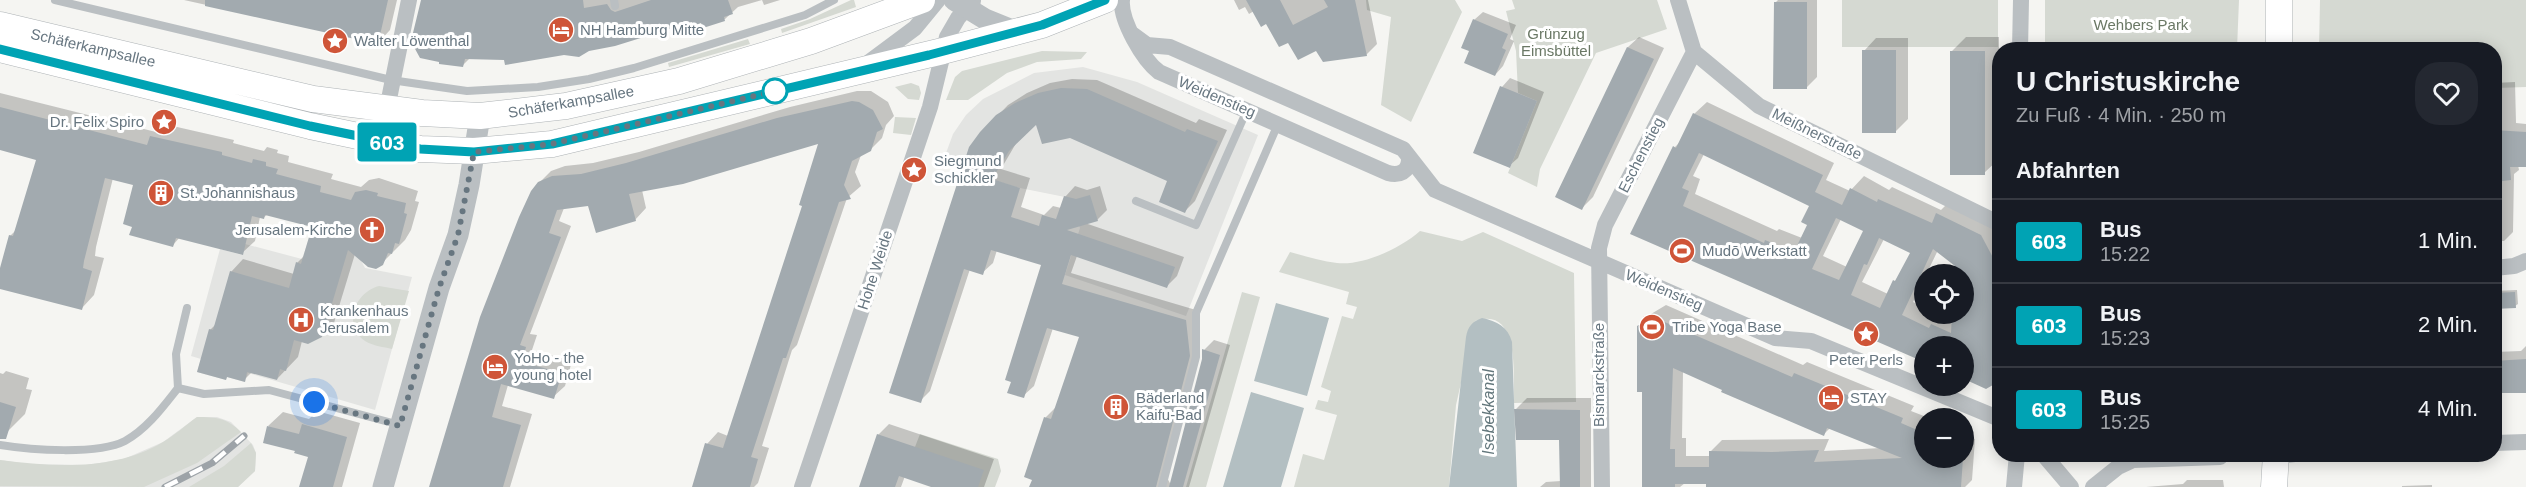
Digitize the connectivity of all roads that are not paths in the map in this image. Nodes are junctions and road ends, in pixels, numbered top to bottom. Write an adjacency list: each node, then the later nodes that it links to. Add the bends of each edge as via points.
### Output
1 (55, 0): 21 (lane)
2 (409, 0): 21 (street)
3 (834, 0): 21 (lane, via 805,15 589,79 477,91)
4 (922, 0): 24 (main road, Schäferkampsallee, via 811,41 679,81 566,106)
5 (938, 0): 20 (street, via 915,28)
6 (1106, 0): 13 (main road, Schäferkampsallee)
7 (1122, 0): 14 (street, Weidenstieg)
8 (1678, 0): 19 (street)
9 (2021, 0): 15 (street)
10 (2279, 0): 16 (main road)
11 (964, 3): 13 (street); 18 (street, Hohe Weide)
12 (0, 25): 22 (main road, Schäferkampsallee, via 313,99)
13 (1017, 32): 18 (main road, Schäferkampsallee)
14 (1132, 34): 23 (street, Weidenstieg, via 1159,72); 27 (street, Weidenstieg, via 1147,45 1170,47 1397,146)
15 (2020, 42)
16 (2279, 42)
17 (0, 50): 26 (main road, Schäferkampsallee, via 310,126 420,149)
18 (943, 51): 20 (main road, Schäferkampsallee); 45 (street, Hohe Weide, via 930,107)
19 (1694, 52): 29 (street, Meißnerstraße, via 1759,106); 31 (street, Eschenstieg, via 1605,225)
20 (857, 70): 26 (main road, Schäferkampsallee, via 552,144)
21 (391, 80): 22 (street)
22 (387, 109): 24 (main road, Schäferkampsallee)
23 (1247, 110): 25 (street, Weidenstieg); 28 (lane, via 1196,225)
24 (480, 116): 26 (street)
25 (1278, 123): 27 (street, Weidenstieg, via 1393,174 1406,170); 46 (lane, via 1196,313 1196,357)
26 (474, 152): 36 (street, via 458,235)
27 (1409, 159): 31 (street, Weidenstieg, via 1435,190)
28 (1136, 201)
29 (1992, 220)
30 (2526, 261): 32 (street)
31 (1600, 262): 35 (street, Weidenstieg, via 1775,338 1811,341); 47 (street, Bismarckstraße)
32 (2502, 267)
33 (188, 308): 34 (lane, via 176,354)
34 (178, 388): 36 (lane, via 204,394 269,390); 39 (lane, via 158,414 126,441 97,450)
35 (1992, 416)
36 (400, 426): 44 (street)
37 (2526, 442): 38 (street)
38 (2502, 443)
39 (0, 445)
40 (2016, 462): 48 (street)
41 (2050, 462): 49 (street)
42 (2129, 462): 50 (street)
43 (2280, 462): 51 (main road)
44 (383, 487)
45 (802, 487)
46 (1162, 487)
47 (1602, 487)
48 (2014, 487)
49 (2071, 487)
50 (2093, 487)
51 (2274, 487)

